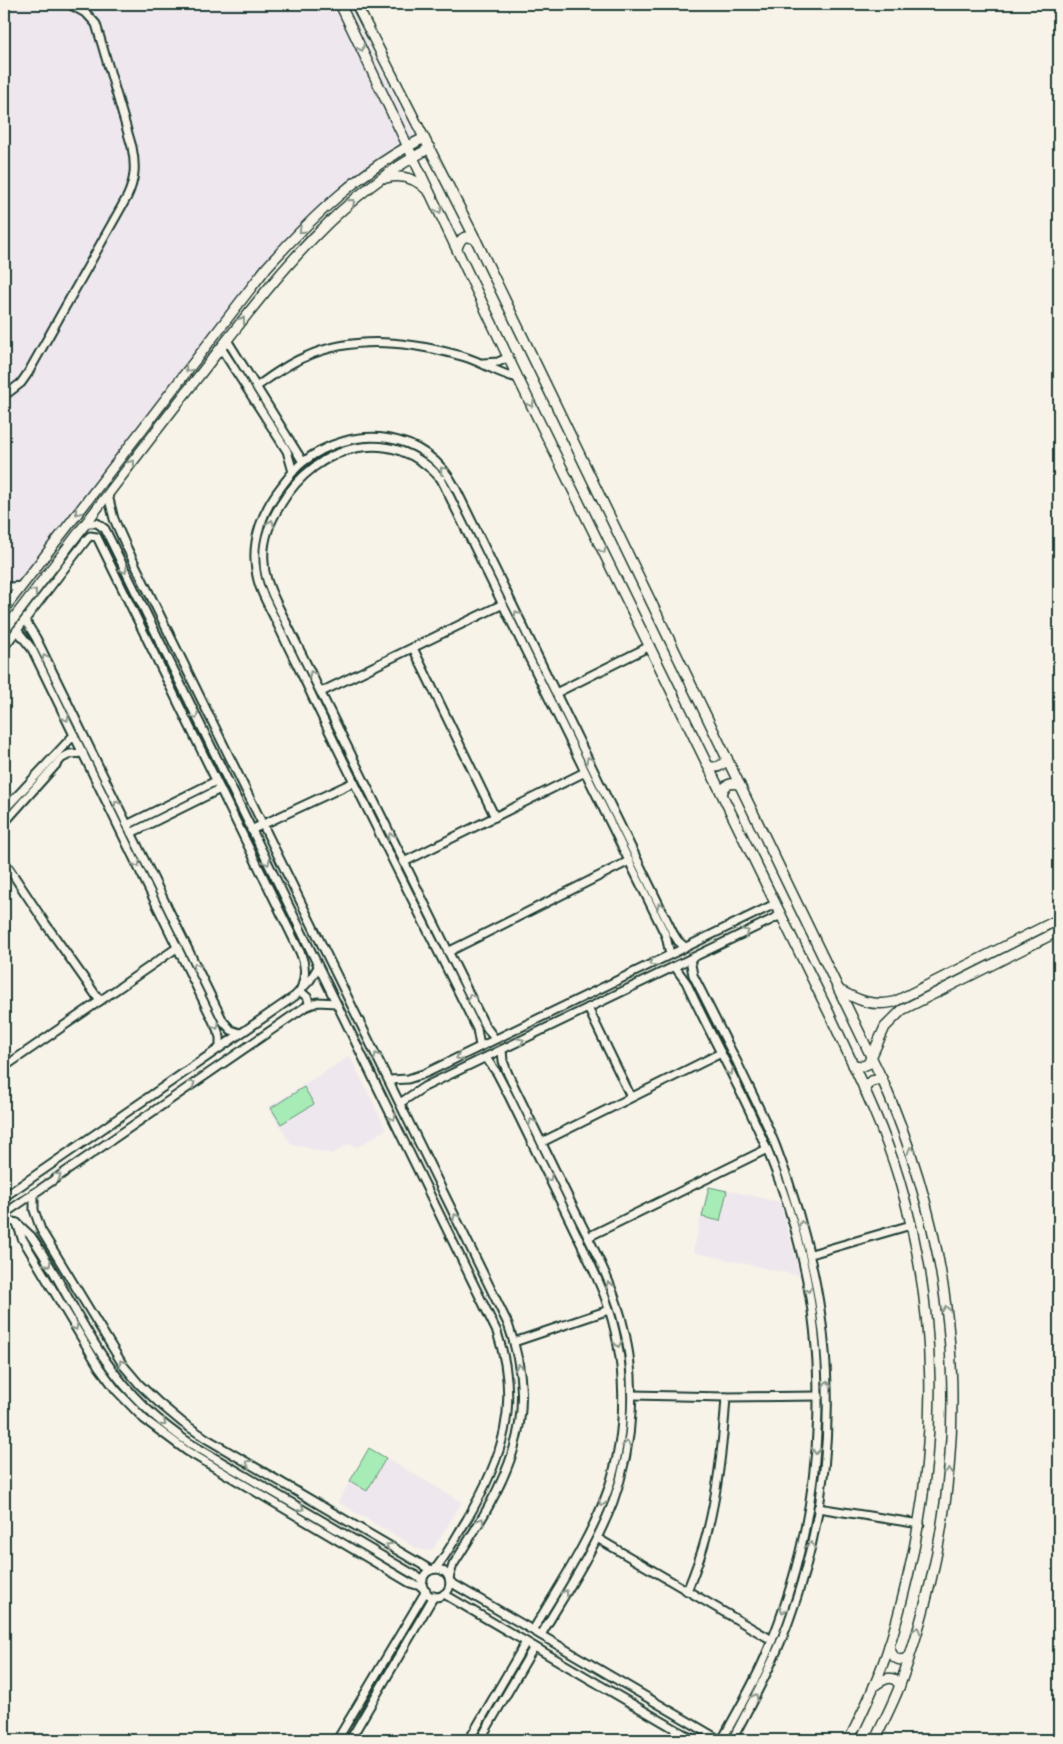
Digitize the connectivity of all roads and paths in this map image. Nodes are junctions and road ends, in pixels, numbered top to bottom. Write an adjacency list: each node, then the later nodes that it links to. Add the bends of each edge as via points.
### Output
1 (69, 4): 18 (street, via 87,14 96,24 132,147 135,172 126,197 28,373)
2 (340, 4): 5 (street, one-way to 5)
3 (356, 4): 4 (street)
4 (424, 138): 5 (street); 6 (street)
5 (409, 146): 7 (street); 30 (street, one-way to 30, via 356,182 267,267)
6 (430, 148): 7 (street); 10 (street)
7 (414, 157): 8 (street); 9 (street)
8 (383, 178): 9 (street, via 398,176 413,180); 12 (street, one-way to 8, via 305,246 340,212)
9 (432, 195): 11 (street, one-way to 11)
10 (476, 240): 11 (street, via 464,236); 48 (street)
11 (457, 248): 14 (street)
12 (227, 340): 13 (street); 17 (street)
13 (221, 348): 21 (street); 25 (street, one-way to 13)
14 (509, 357): 15 (street, via 498,362); 16 (street)
15 (481, 363): 16 (street); 17 (street, via 413,345 361,343 333,347 304,357)
16 (518, 378): 39 (street, one-way to 39)
17 (256, 387): 20 (street)
18 (4, 396)
19 (387, 438): 22 (street); 23 (street, via 348,440); 43 (street, one-way to 19, via 454,484 420,450)
20 (291, 443): 21 (street); 23 (street)
21 (284, 447): 24 (street)
22 (386, 448): 32 (street, via 416,457 441,479); 35 (street, one-way to 22, via 271,592 264,563 266,536 276,511 294,485 329,457 360,447)
23 (303, 462): 24 (street)
24 (293, 472): 36 (street, via 267,508 255,548 258,580)
25 (108, 495): 26 (street); 27 (street)
26 (86, 523): 28 (street, via 103,526); 38 (street, one-way to 26)
27 (126, 546): 28 (street); 61 (street)
28 (116, 552): 45 (street, one-way to 45)
29 (4, 586): 30 (street)
30 (22, 586): 33 (street)
31 (4, 602): 33 (street)
32 (503, 604): 41 (street); 52 (street)
33 (4, 608)
34 (24, 620): 37 (street); 46 (street, via 87,539 90,536 97,538); 62 (street, one-way to 34, via 36,638)
35 (286, 622): 36 (street); 42 (street, one-way to 35)
36 (278, 625): 53 (street)
37 (17, 630): 40 (street); 44 (street, one-way to 44, via 32,648)
38 (4, 631)
39 (650, 646): 43 (street); 50 (street)
40 (4, 647)
41 (413, 648): 42 (street); 59 (street)
42 (321, 692): 51 (street)
43 (556, 693): 65 (street, one-way to 43)
44 (74, 735): 47 (street); 49 (street)
45 (209, 743): 46 (street); 63 (street)
46 (200, 748): 54 (street)
47 (83, 753): 49 (street); 79 (street, one-way to 79)
48 (727, 758): 50 (street, via 718,767); 55 (street)
49 (56, 760): 58 (street); 60 (street)
50 (708, 766): 57 (street)
51 (360, 771): 53 (street); 67 (street, one-way to 51)
52 (585, 772): 59 (street); 66 (street)
53 (352, 778): 61 (street); 68 (street)
54 (216, 781): 56 (street); 62 (street)
55 (740, 785): 57 (street, via 728,784); 86 (street)
56 (220, 789): 64 (street); 74 (street)
57 (722, 794): 71 (street)
58 (4, 810)
59 (495, 817): 67 (street)
60 (4, 823)
61 (263, 825): 63 (street); 99 (street)
62 (128, 826): 64 (street)
63 (251, 830): 72 (street, one-way to 72)
64 (131, 833): 88 (street, one-way to 64)
65 (625, 835): 66 (street); 80 (street, one-way to 65, via 673,933)
66 (618, 838): 70 (street)
67 (402, 859): 68 (street); 81 (street)
68 (392, 860): 102 (street, via 477,1029)
69 (4, 861): 90 (street)
70 (629, 861): 81 (street); 82 (street, via 666,936)
71 (775, 904): 73 (street); 76 (street)
72 (292, 914): 74 (street); 84 (street)
73 (781, 915): 78 (street, one-way to 73); 108 (street)
74 (283, 919): 87 (street, via 304,964)
75 (1059, 919): 86 (street, via 894,1002 868,1004)
76 (722, 929): 78 (street); 80 (street)
77 (1059, 931): 107 (street, via 902,1010 885,1027)
78 (727, 941): 83 (street)
79 (178, 947): 89 (street); 90 (street)
80 (685, 947): 82 (street)
81 (448, 952): 100 (street, one-way to 81, via 484,1024)
82 (670, 954): 95 (street, one-way to 95)
83 (690, 959): 85 (street); 94 (street)
84 (318, 967): 87 (street); 91 (street)
85 (675, 967): 93 (street); 96 (street)
86 (839, 990): 107 (street)
87 (300, 991): 92 (street, via 308,998); 98 (street)
88 (209, 992): 89 (street); 98 (street, via 225,1025)
89 (202, 996): 103 (street, one-way to 103, via 219,1033)
90 (100, 1001): 109 (street)
91 (336, 1003): 92 (street); 101 (street)
92 (309, 1004): 124 (street, one-way to 92)
93 (588, 1008): 97 (street); 116 (street)
94 (711, 1010): 96 (street); 121 (street, via 760,1110)
95 (547, 1014): 97 (street); 100 (street)
96 (701, 1014): 105 (street)
97 (552, 1026): 104 (street, one-way to 97)
98 (240, 1033): 103 (street)
99 (367, 1036): 101 (street); 112 (street, one-way to 99)
100 (495, 1039): 102 (street)
101 (356, 1042): 125 (street, one-way to 125)
102 (480, 1046): 110 (street, one-way to 110)
103 (220, 1048): 126 (street)
104 (502, 1050): 106 (street); 115 (street, via 504,1066)
105 (721, 1053): 116 (street); 120 (street, one-way to 120)
106 (486, 1058): 113 (street); 117 (street, via 498,1073)
107 (872, 1058): 108 (street, via 863,1066); 111 (street)
108 (853, 1065): 114 (street)
109 (4, 1068)
110 (426, 1073): 112 (street, via 408,1079); 113 (street)
111 (882, 1079): 114 (street, via 871,1081); 168 (street, one-way to 111, via 944,1521 952,1439 952,1373 945,1293 928,1210 907,1140)
112 (389, 1080): 118 (street)
113 (431, 1084): 118 (street)
114 (864, 1089): 130 (street, via 891,1155)
115 (518, 1094): 117 (street); 119 (street, one-way to 115)
116 (631, 1097): 119 (street)
117 (510, 1098): 136 (street, one-way to 136)
118 (400, 1103): 123 (street)
119 (542, 1142): 133 (street)
120 (767, 1149): 122 (street); 133 (street)
121 (782, 1164): 122 (street); 135 (street, one-way to 121)
122 (775, 1168): 140 (street, one-way to 140, via 802,1257)
123 (442, 1189): 125 (street); 138 (street, one-way to 123)
124 (34, 1193): 127 (street); 131 (street, via 34,1210)
125 (431, 1194): 148 (street, via 497,1332 508,1380 506,1423 498,1455 484,1490)
126 (4, 1196)
127 (4, 1214)
128 (4, 1218): 129 (street)
129 (17, 1223): 132 (street); 155 (street, one-way to 155, via 22,1238 91,1355 116,1390 144,1419 187,1451 410,1583)
130 (912, 1225): 135 (street); 147 (street, via 924,1298 930,1373 929,1448)
131 (41, 1230): 132 (street); 151 (street, one-way to 131, via 206,1439 159,1403 115,1354)
132 (31, 1236): 152 (street, one-way to 152, via 106,1362 150,1412 192,1444)
133 (588, 1237): 134 (street)
134 (596, 1254): 136 (street); 141 (street, one-way to 134, via 621,1317)
135 (811, 1254): 139 (street)
136 (588, 1258): 137 (street)
137 (609, 1310): 138 (street); 142 (street, one-way to 142)
138 (514, 1342): 150 (street, one-way to 138, via 500,1486 518,1436 520,1382)
139 (825, 1345): 140 (street); 146 (street, one-way to 139, via 826,1447)
140 (816, 1346): 144 (street)
141 (630, 1368): 142 (street); 143 (street)
142 (621, 1370): 161 (street, one-way to 161, via 621,1428 608,1488 579,1553)
143 (632, 1395): 145 (street); 149 (street, one-way to 143, via 621,1477 629,1437)
144 (819, 1396): 145 (street); 163 (street, one-way to 163, via 815,1467 807,1522 795,1572)
145 (726, 1397): 156 (street, via 722,1448 710,1520)
146 (818, 1508): 147 (street); 169 (street, one-way to 146, via 800,1589)
147 (920, 1524): 165 (street)
148 (459, 1532): 150 (street); 153 (street)
149 (597, 1538): 156 (street); 162 (street, one-way to 149)
150 (470, 1539): 154 (street, via 453,1565)
151 (405, 1555): 152 (street); 153 (street)
152 (399, 1566): 155 (street)
153 (433, 1570): 154 (street, via 444,1571); 155 (street, via 426,1574)
154 (450, 1580): 157 (street, via 449,1589); 159 (street)
155 (424, 1586): 158 (street); 174 (street)
156 (687, 1592): 163 (street)
157 (444, 1594): 158 (street); 160 (street)
158 (434, 1596): 175 (street)
159 (477, 1598): 160 (street); 161 (street)
160 (470, 1609): 164 (street)
161 (533, 1630): 162 (street)
162 (541, 1635): 171 (street)
163 (772, 1640): 167 (street)
164 (526, 1642): 166 (street); 176 (street)
165 (889, 1646): 168 (street, via 897,1659); 172 (street)
166 (534, 1647): 173 (street); 177 (street)
167 (765, 1656): 169 (street); 179 (street)
168 (908, 1657): 170 (street)
169 (773, 1660): 180 (street, one-way to 169)
170 (900, 1686): 172 (street, via 889,1678); 182 (street)
171 (630, 1687): 173 (street); 179 (street)
172 (873, 1687): 181 (street)
173 (624, 1699): 178 (street)
174 (337, 1740)
175 (350, 1740)
176 (469, 1740)
177 (481, 1740)
178 (694, 1740)
179 (721, 1740)
180 (732, 1740)
181 (850, 1740)
182 (875, 1740)

